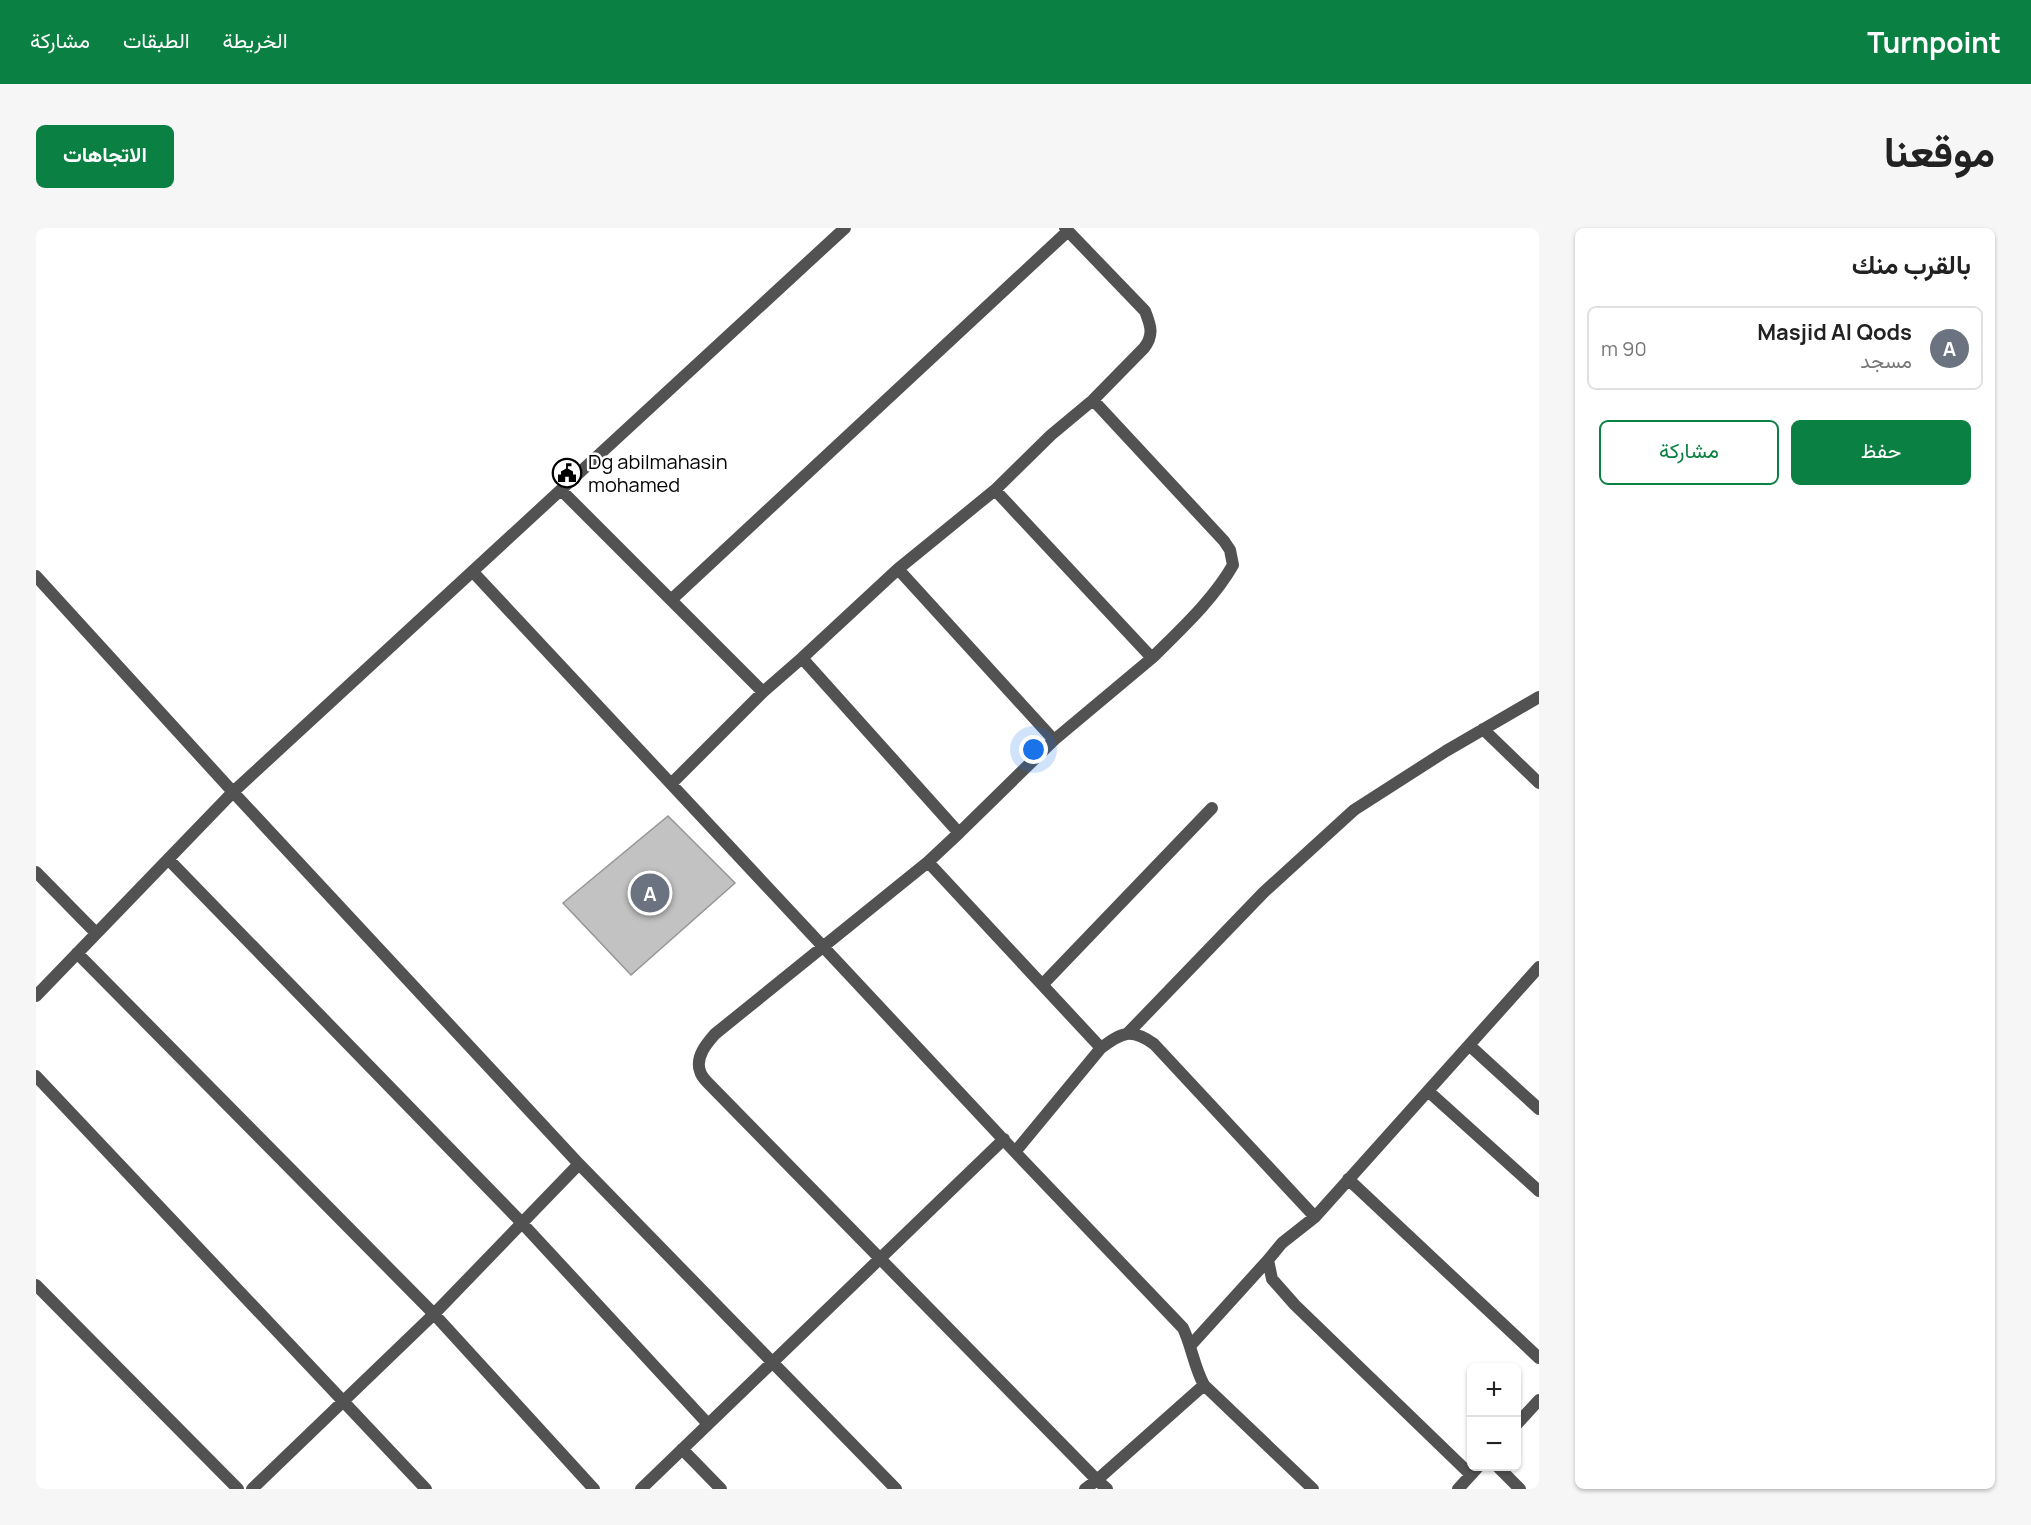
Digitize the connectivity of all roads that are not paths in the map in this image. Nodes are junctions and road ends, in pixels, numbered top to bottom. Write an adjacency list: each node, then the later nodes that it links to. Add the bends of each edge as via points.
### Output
1 (845, 228): 4 (street)
2 (1067, 230): 3 (street, via 1145,311 1151,325 1150,340 1144,348); 9 (street)
3 (1093, 400): 5 (street); 10 (street, via 1224,541 1233,557 1224,581)
4 (561, 490): 7 (street); 9 (street)
5 (995, 490): 6 (street); 10 (street)
6 (898, 569): 11 (street); 15 (street)
7 (473, 572): 16 (street); 18 (street)
8 (36, 576): 18 (street)
9 (671, 600): 12 (street)
10 (1152, 657): 15 (street)
11 (802, 658): 12 (street); 20 (street)
12 (763, 692): 16 (street)
13 (1539, 697): 14 (street)
14 (1483, 729): 17 (street); 30 (street, via 1354,810 1264,892)
15 (1054, 740): 20 (street)
16 (672, 783): 25 (street)
17 (1539, 783)
18 (232, 792): 21 (street); 38 (street)
19 (1212, 808): 28 (street)
20 (959, 833): 22 (street)
21 (168, 859): 24 (street); 42 (street)
22 (928, 862): 25 (street); 28 (street)
23 (36, 872): 24 (street)
24 (96, 933): 26 (street)
25 (823, 946): 36 (street); 43 (street, via 705,1044 700,1072)
26 (77, 953): 29 (street); 46 (street)
27 (1539, 967): 31 (street)
28 (1043, 984): 32 (street)
29 (36, 996)
30 (1128, 1033): 32 (street); 41 (street, via 1154,1044)
31 (1469, 1045): 34 (street); 35 (street)
32 (1101, 1048): 37 (street)
33 (36, 1076): 52 (street)
34 (1428, 1091): 39 (street); 40 (street)
35 (1539, 1109)
36 (1004, 1139): 37 (street); 43 (street)
37 (1015, 1152): 47 (street, via 1183,1328)
38 (579, 1164): 42 (street); 49 (street)
39 (1348, 1179): 41 (street); 48 (street)
40 (1539, 1191)
41 (1315, 1217): 44 (street, via 1282,1243)
42 (522, 1223): 46 (street); 54 (street)
43 (880, 1258): 49 (street); 59 (street)
44 (1268, 1260): 47 (street); 56 (street, via 1278,1288)
45 (36, 1285): 60 (street)
46 (434, 1314): 52 (street); 63 (street)
47 (1191, 1345): 50 (street, via 1196,1371)
48 (1539, 1358)
49 (772, 1362): 54 (street); 66 (street)
50 (1204, 1385): 59 (street); 69 (street)
51 (1539, 1400): 53 (street)
52 (344, 1401): 61 (street); 62 (street)
53 (1521, 1420)
54 (708, 1424): 55 (street)
55 (682, 1449): 64 (street); 65 (street)
56 (1467, 1464)
57 (1475, 1471): 70 (street)
58 (1501, 1471): 71 (street)
59 (1097, 1480): 67 (street); 68 (street)
60 (238, 1489)
61 (252, 1489)
62 (426, 1489)
63 (594, 1489)
64 (641, 1489)
65 (722, 1489)
66 (896, 1489)
67 (1085, 1489)
68 (1107, 1489)
69 (1313, 1489)
70 (1458, 1489)
71 (1520, 1489)

